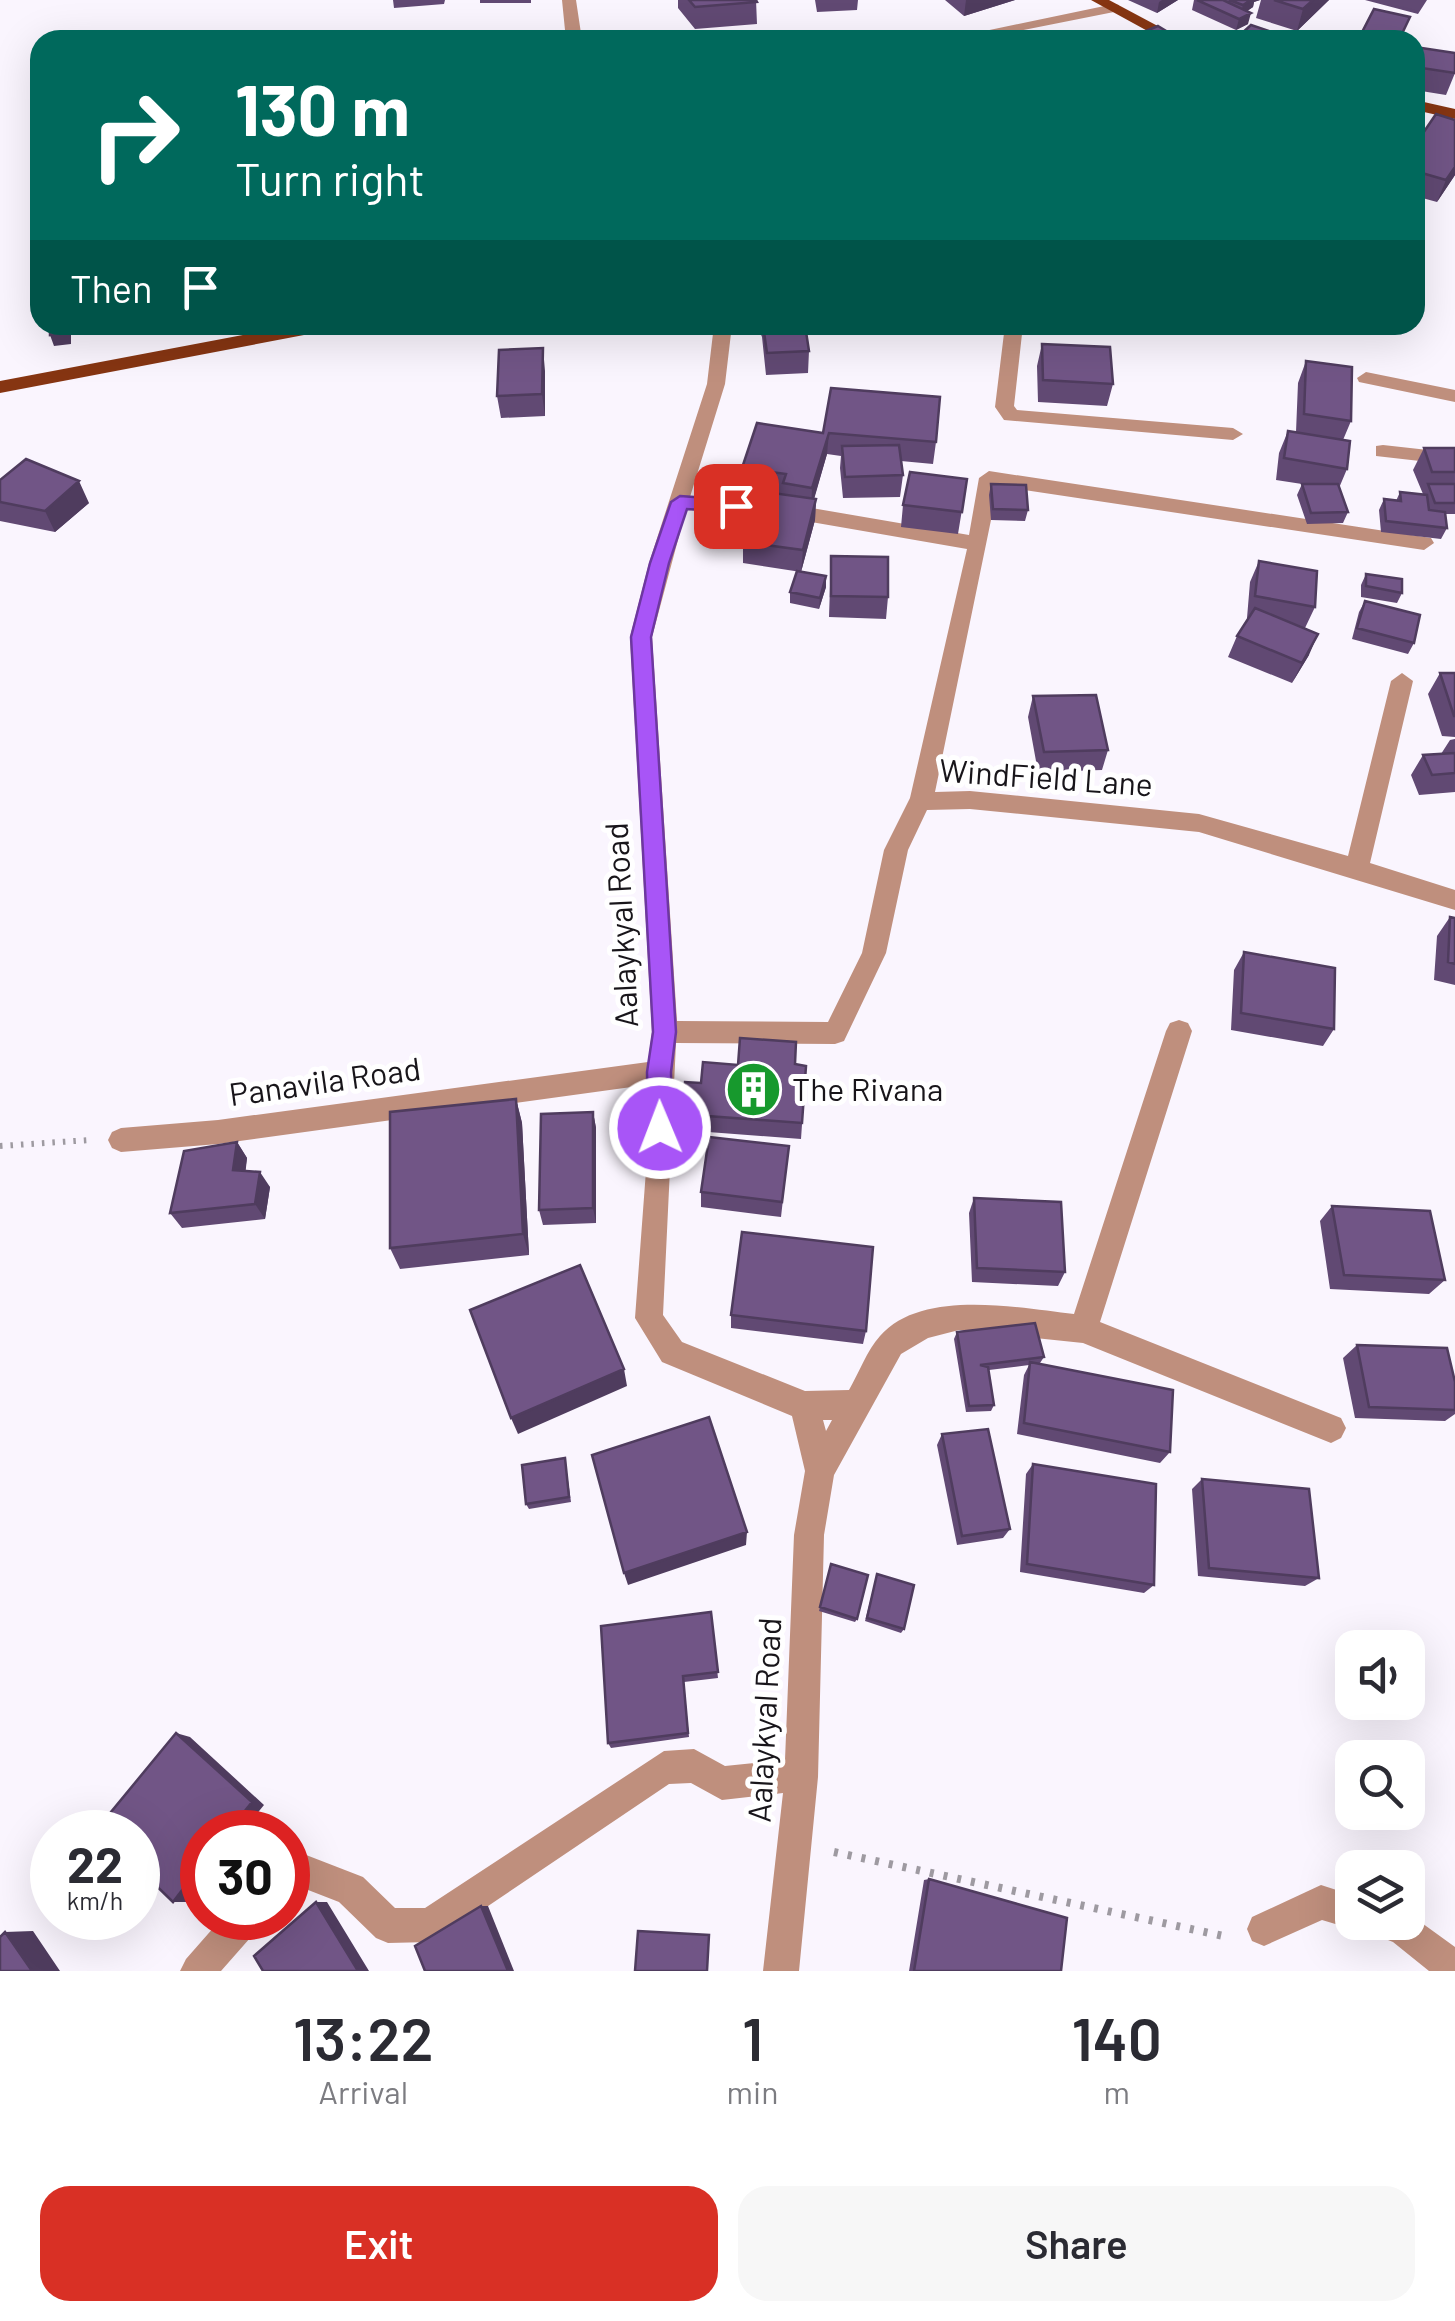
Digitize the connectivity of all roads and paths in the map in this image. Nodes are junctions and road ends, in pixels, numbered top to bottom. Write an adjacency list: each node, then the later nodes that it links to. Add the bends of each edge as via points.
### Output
1 (570, 0): 4 (street)
2 (1098, 0): 3 (main road)
3 (1114, 8): 5 (street); 6 (main road)
4 (573, 30)
5 (1001, 30)
6 (1157, 30)
7 (1425, 106): 8 (main road)
8 (1455, 114)
9 (273, 335): 13 (main road)
10 (722, 335): 18 (street, Aalaykyal Road, via 716,384)
11 (1013, 335): 15 (street, via 1004,407 1010,416)
12 (1366, 378): 14 (street)
13 (0, 387)
14 (1455, 396)
15 (1233, 434)
16 (1383, 451): 17 (street)
17 (1455, 459)
18 (680, 502): 20 (street, via 765,507); 26 (street, Aalaykyal Road, via 641,637)
19 (1424, 543): 20 (street, via 988,478)
20 (978, 544): 22 (street)
21 (1402, 681): 23 (street)
22 (921, 801): 23 (street, WindField Lane, via 1199,823); 26 (street, WindField Lane, via 908,816 892,864 864,984 835,1033)
23 (1357, 870): 24 (street, WindField Lane)
24 (1455, 900)
25 (1179, 1031): 30 (street)
26 (665, 1032): 27 (street, Aalaykyal Road)
27 (659, 1072): 28 (street, Panavila Road); 32 (street, Aalaykyal Road, via 649,1318 672,1352)
28 (121, 1140): 29 (path)
29 (0, 1146)
30 (1083, 1329): 31 (street, via 959,1316 922,1326 891,1344); 33 (street)
31 (857, 1404): 32 (street); 34 (street)
32 (805, 1406): 34 (street, Aalaykyal Road)
33 (1332, 1428)
34 (820, 1471): 35 (street, Aalaykyal Road, via 809,1535)
35 (800, 1777): 36 (street, Aalaykyal Road); 37 (street, via 722,1783 694,1766 664,1768 430,1925 388,1926 351,1888)
36 (794, 1844): 39 (path); 44 (street, Aalaykyal Road)
37 (310, 1873)
38 (1335, 1907): 39 (street, via 1321,1902)
39 (1250, 1934)
40 (225, 1940): 43 (street)
41 (1418, 1940): 42 (street)
42 (1455, 1968)
43 (198, 1971)
44 (781, 1971)

